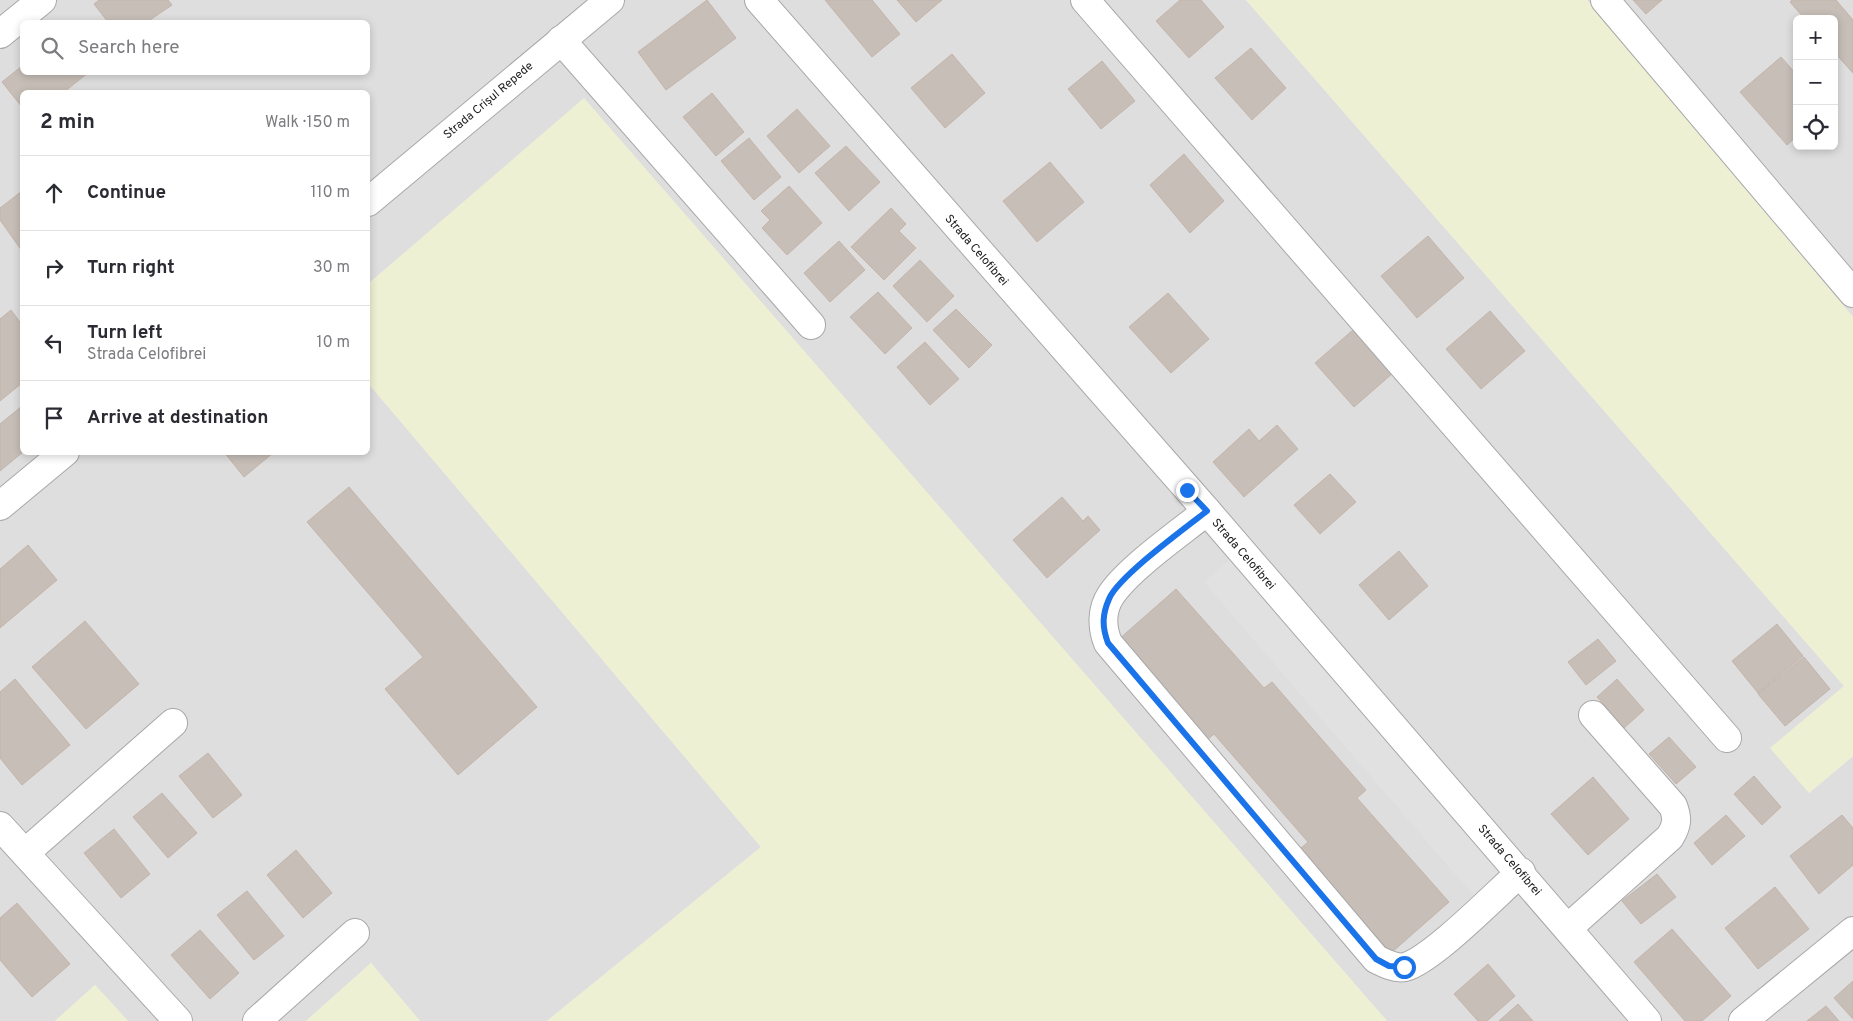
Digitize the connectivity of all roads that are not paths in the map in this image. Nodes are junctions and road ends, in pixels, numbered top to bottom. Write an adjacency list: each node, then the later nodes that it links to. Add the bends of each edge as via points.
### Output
1 (42, 0): 6 (street)
2 (610, 0): 7 (street, Strada Crișul Repede)
3 (759, 0): 13 (street, Strada Celofibrei)
4 (1085, 0): 16 (street)
5 (1605, 0): 9 (street)
6 (0, 34)
7 (561, 40): 8 (street, Strada Crișul Repede); 10 (street)
8 (370, 200)
9 (1853, 293)
10 (810, 325)
11 (61, 455): 12 (street)
12 (0, 506)
13 (1207, 511): 19 (street, Strada Celofibrei); 19 (street, via 1124,580 1110,597 1103,616 1108,643 1376,959 1389,966 1404,967 1426,957)
14 (1594, 716): 20 (street, via 1673,806 1678,818 1670,837)
15 (173, 723): 18 (street)
16 (1727, 738)
17 (0, 826): 18 (street)
18 (25, 854): 23 (street)
19 (1521, 872): 20 (street, Strada Celofibrei)
20 (1568, 928): 25 (street, Strada Celofibrei)
21 (1853, 931): 26 (street)
22 (355, 933): 24 (street)
23 (178, 1021)
24 (257, 1021)
25 (1647, 1021)
26 (1743, 1021)

